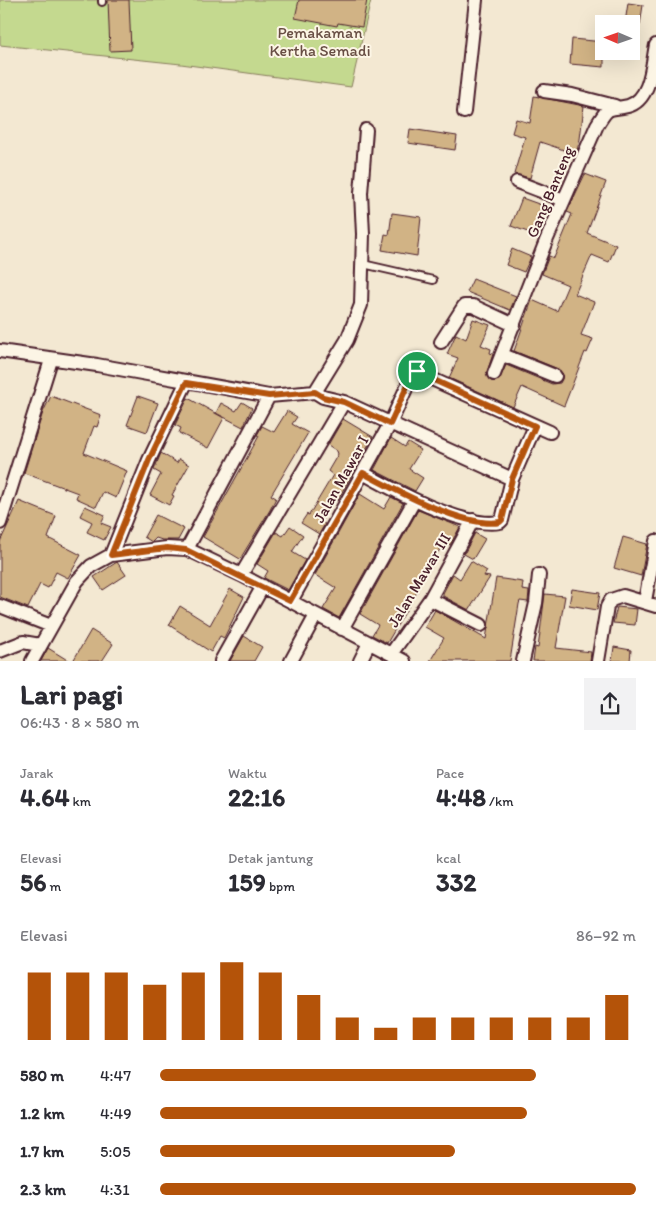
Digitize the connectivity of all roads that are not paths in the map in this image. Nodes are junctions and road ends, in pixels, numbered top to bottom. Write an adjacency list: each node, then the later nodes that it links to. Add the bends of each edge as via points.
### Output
1 (476, 0): 5 (street)
2 (656, 45): 4 (street, Gang Banteng, via 642,96 628,106)
3 (544, 91): 4 (street)
4 (615, 106): 8 (street, Gang Banteng, via 597,125)
5 (464, 112)
6 (366, 130): 9 (street, via 360,193)
7 (517, 182): 8 (street)
8 (564, 200): 11 (street, Gang Banteng)
9 (363, 264): 10 (lane); 19 (street, via 361,305 347,340)
10 (433, 280)
11 (514, 325): 12 (street, via 472,306 464,306); 14 (street, Gang Banteng)
12 (441, 342)
13 (0, 351): 15 (street)
14 (503, 355): 16 (street, Gang Banteng); 17 (street)
15 (51, 360): 18 (street, via 97,365); 29 (street)
16 (494, 374)
17 (555, 376)
18 (186, 383): 20 (street); 32 (street, via 149,460)
19 (315, 392): 20 (street); 21 (street)
20 (269, 396): 31 (street)
21 (344, 402): 22 (street); 33 (street)
22 (390, 424): 23 (street, Jalan Mawar I, via 414,371); 25 (street, Jalan Mawar I); 26 (street)
23 (535, 426): 24 (street, Jalan Mawar I); 26 (street)
24 (550, 432)
25 (363, 473): 27 (street); 37 (street, Jalan Mawar I)
26 (512, 479): 28 (street, via 502,520 495,523)
27 (414, 501): 28 (street); 43 (street)
28 (473, 520): 36 (street, Jalan Mawar III)
29 (0, 523)
30 (656, 542): 38 (street)
31 (186, 550): 32 (street, via 167,548); 33 (street)
32 (111, 555): 42 (street, via 91,566 81,577)
33 (241, 575): 35 (street)
34 (539, 575): 53 (street)
35 (263, 586): 37 (street); 49 (street)
36 (430, 598): 41 (street); 47 (street, Jalan Mawar III)
37 (290, 601): 40 (street)
38 (650, 604): 54 (street, via 623,596 611,600)
39 (0, 606): 42 (street)
40 (316, 615): 43 (street); 50 (street)
41 (481, 625)
42 (51, 626): 45 (street)
43 (342, 629): 44 (street)
44 (369, 643): 47 (street); 51 (street)
45 (40, 645): 46 (street, via 23,642); 48 (street)
46 (0, 651)
47 (391, 654): 52 (street)
48 (32, 661)
49 (220, 661)
50 (291, 661)
51 (360, 661)
52 (404, 661)
53 (523, 661)
54 (598, 661)

